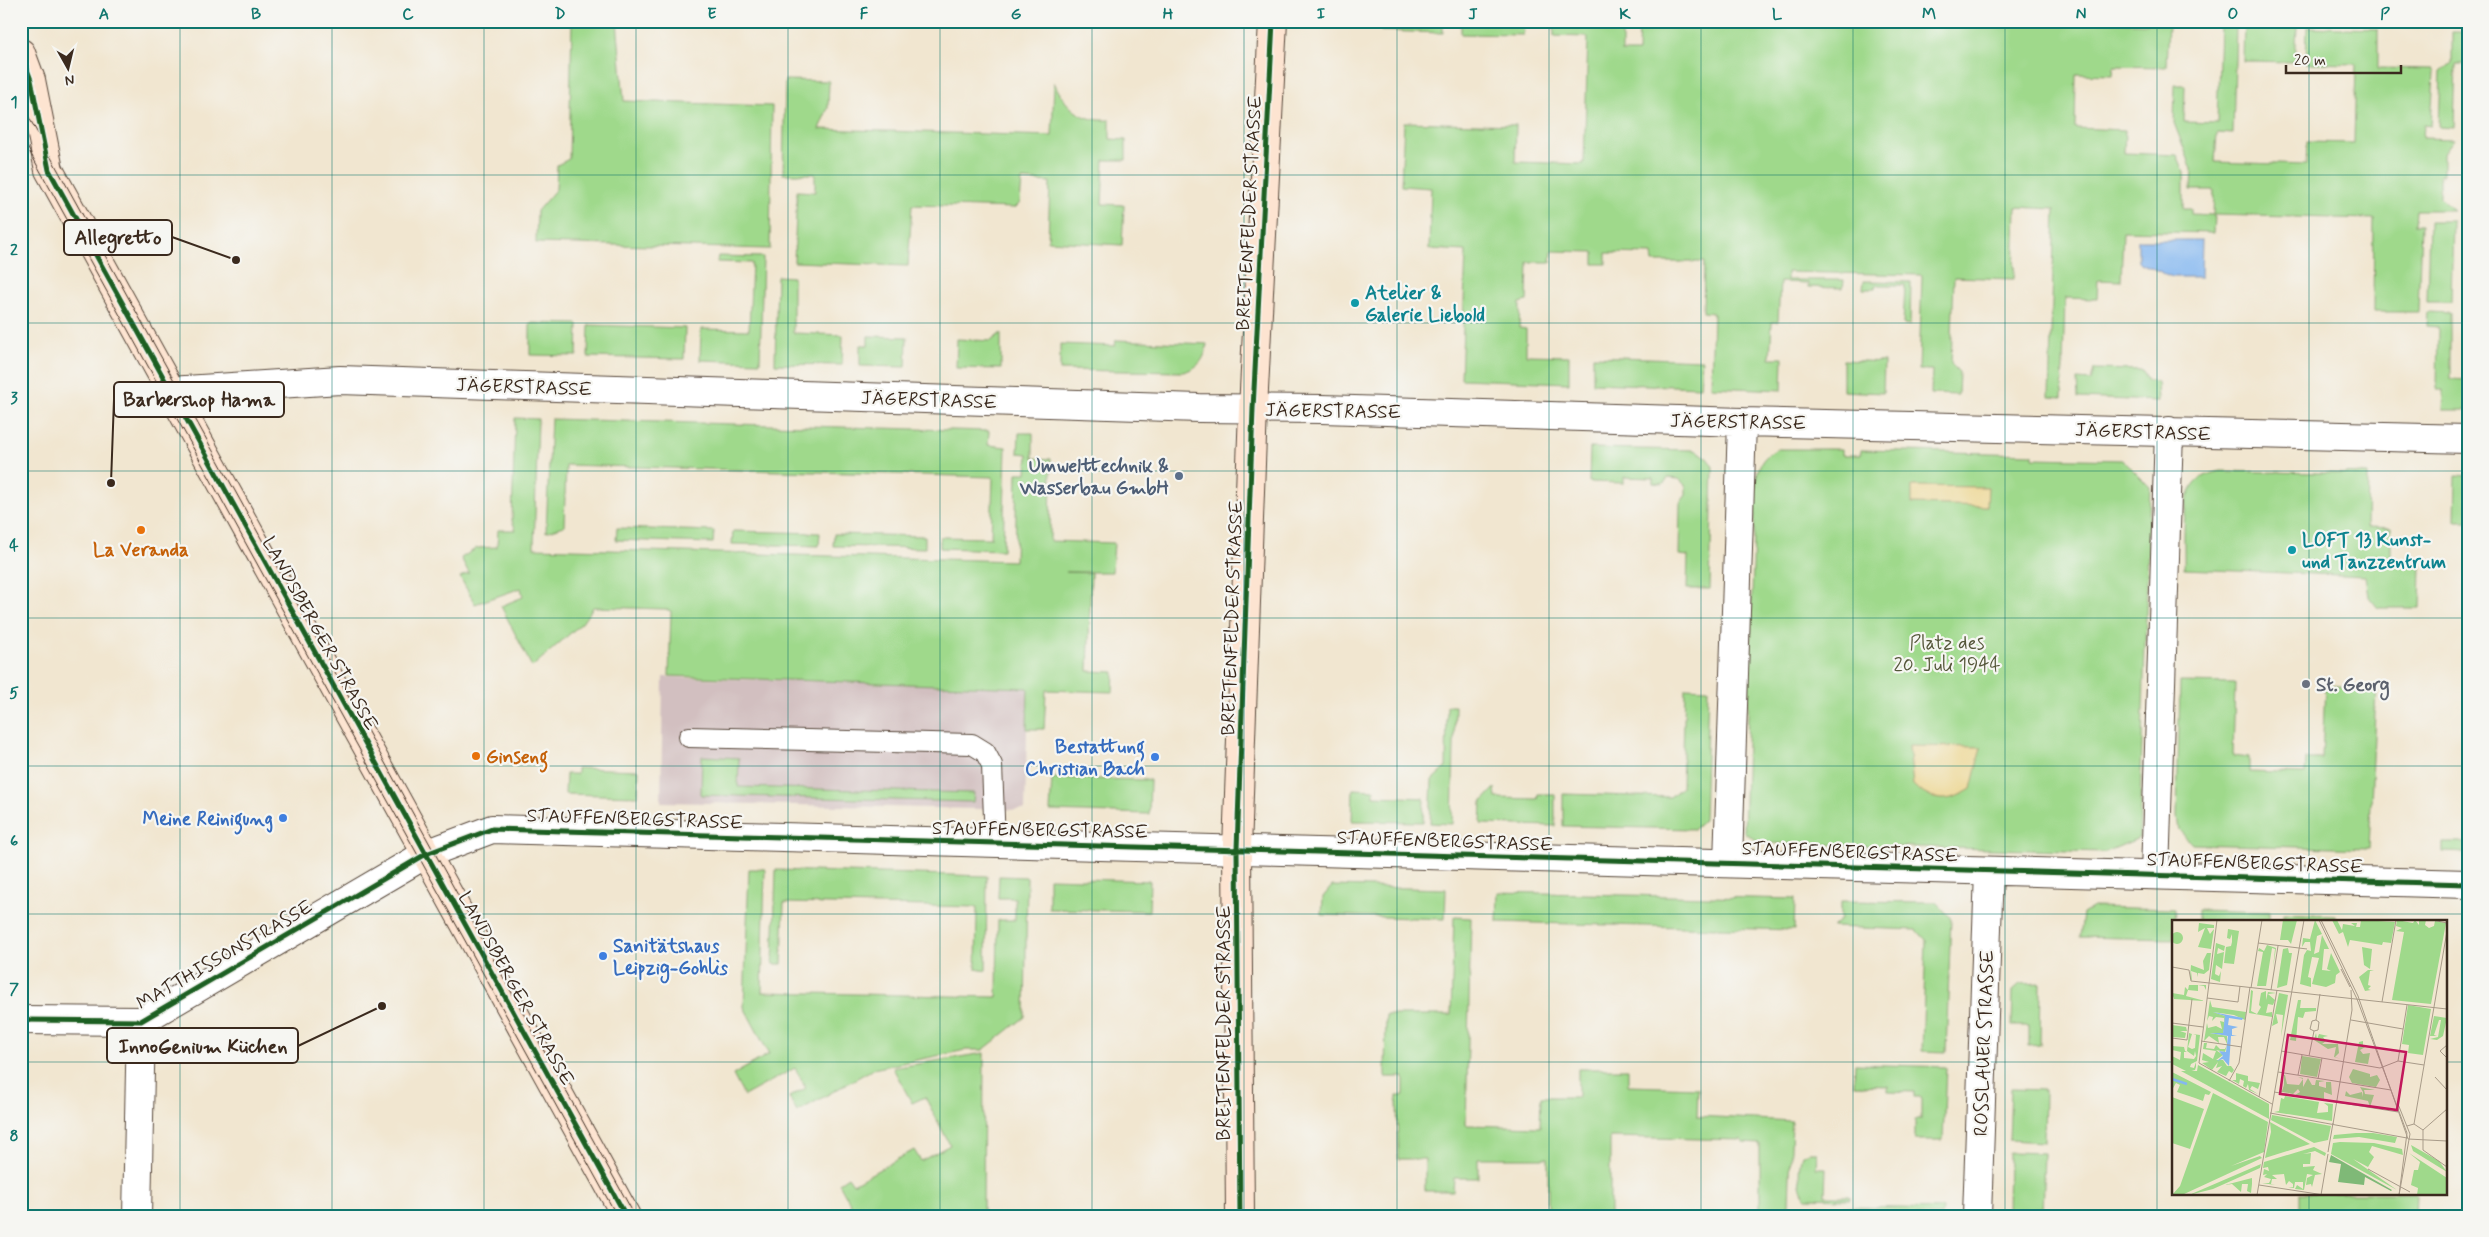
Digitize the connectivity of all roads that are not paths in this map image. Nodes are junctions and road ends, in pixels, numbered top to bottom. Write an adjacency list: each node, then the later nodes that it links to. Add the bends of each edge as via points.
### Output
1 (1273, 21): 6 (main road, BREITENFELDER STRASSE)
2 (21, 54): 4 (main road, LANDSBERGER STRASSE, via 31,80)
3 (21, 145): 4 (main road, LANDSBERGER STRASSE)
4 (49, 170): 5 (main road, LANDSBERGER STRASSE)
5 (170, 391): 6 (street, JÄGERSTRASSE, via 340,380); 13 (main road, LANDSBERGER STRASSE)
6 (1253, 409): 7 (street, JÄGERSTRASSE); 12 (main road, BREITENFELDER STRASSE)
7 (1742, 422): 8 (street, JÄGERSTRASSE); 14 (street)
8 (2169, 431): 9 (street, JÄGERSTRASSE); 16 (street)
9 (2468, 439)
10 (689, 737): 11 (lane, via 972,744 985,752 992,765)
11 (995, 844): 12 (street, STAUFFENBERGSTRASSE); 13 (street, STAUFFENBERGSTRASSE, via 492,829)
12 (1237, 849): 14 (street, STAUFFENBERGSTRASSE); 22 (main road, BREITENFELDER STRASSE)
13 (426, 854): 19 (street, MATTHISSONSTRASSE); 21 (main road, LANDSBERGER STRASSE)
14 (1728, 863): 15 (street, STAUFFENBERGSTRASSE)
15 (1989, 871): 16 (street, STAUFFENBERGSTRASSE); 23 (street, ROSSLAUER STRASSE)
16 (2155, 874): 17 (street, STAUFFENBERGSTRASSE)
17 (2468, 884)
18 (21, 1020): 19 (street, MATTHISSONSTRASSE)
19 (141, 1021): 20 (street)
20 (137, 1216)
21 (626, 1216)
22 (1240, 1216)
23 (1977, 1216)

